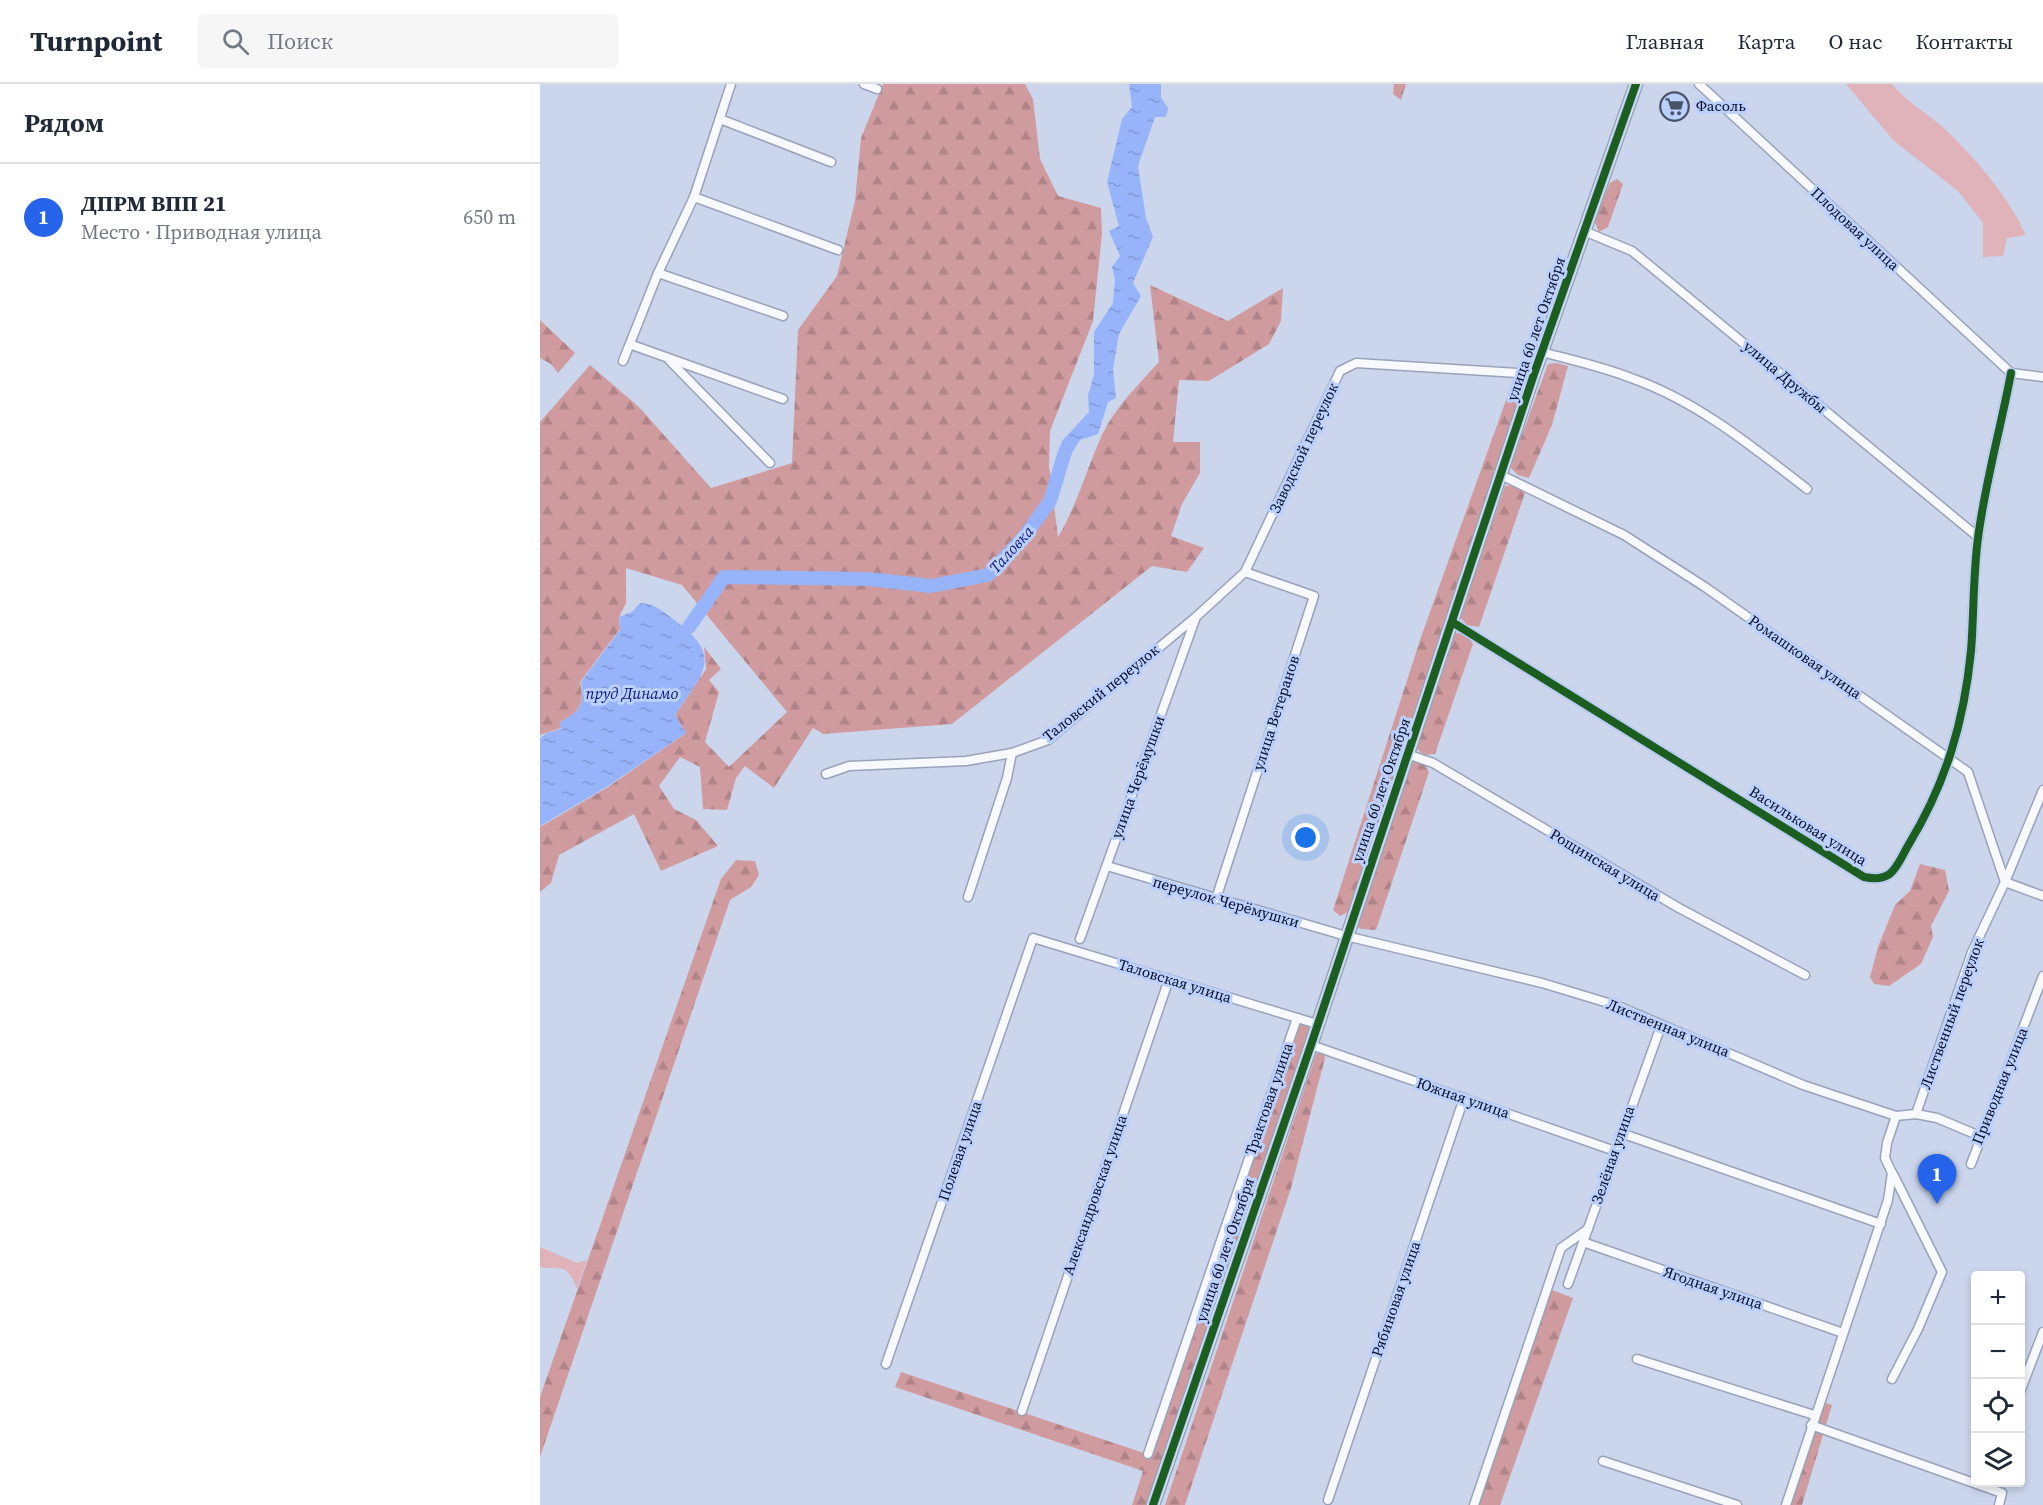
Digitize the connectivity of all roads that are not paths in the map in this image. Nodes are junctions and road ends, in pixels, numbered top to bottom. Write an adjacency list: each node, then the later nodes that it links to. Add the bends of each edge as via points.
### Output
1 (731, 84): 6 (street)
2 (864, 84): 5 (street)
3 (1635, 84): 9 (street, улица 60 лет Октября)
4 (1699, 84): 17 (street, Плодовая улица)
5 (877, 89)
6 (720, 119): 7 (street); 8 (street)
7 (831, 162)
8 (694, 197): 10 (street); 11 (street)
9 (1584, 231): 14 (street, улица 60 лет Октября); 24 (street, улица Дружбы, via 1632,251)
10 (838, 250)
11 (658, 273): 12 (street); 13 (street)
12 (783, 316)
13 (632, 345): 15 (street); 16 (street)
14 (1542, 352): 18 (street, улица 60 лет Октября); 23 (street, via 1633,378 1689,406 1738,435)
15 (667, 358): 20 (street); 21 (street)
16 (623, 362)
17 (2012, 373): 19 (street); 24 (street, Васильковая улица)
18 (1534, 374): 22 (street, улица 60 лет Октября); 25 (street, Заводской переулок, via 1356,363 1341,371)
19 (2043, 376)
20 (783, 399)
21 (770, 463)
22 (1501, 475): 27 (street, улица 60 лет Октября); 30 (street, Ромашковая улица, via 1624,535)
23 (1807, 489)
24 (1978, 537): 30 (street, Васильковая улица, via 1971,652)
25 (1245, 572): 26 (street, Таловский переулок); 37 (street, улица Ветеранов, via 1314,596)
26 (1197, 616): 28 (street, Таловский переулок, via 1048,740); 33 (street, улица Черёмушки)
27 (1452, 622): 29 (street, улица 60 лет Октября); 30 (street, Васильковая улица, via 1864,877 1880,880 1890,875 1921,824)
28 (1012, 753): 31 (street, Таловский переулок, via 966,761 849,766); 36 (street)
29 (1407, 754): 38 (street, улица 60 лет Октября); 41 (street, Рощинская улица, via 1433,763 1679,908)
30 (1951, 759): 34 (street, Ромашковая улица, via 1968,772)
31 (825, 774)
32 (2043, 790): 34 (street, Лиственный переулок)
33 (1107, 866): 37 (street, переулок Черёмушки); 40 (street, улица Черёмушки)
34 (2005, 882): 35 (street); 49 (street, Лиственный переулок, via 1972,952)
35 (2043, 896)
36 (968, 897)
37 (1215, 899): 38 (street, переулок Черёмушки)
38 (1346, 936): 45 (street, улица 60 лет Октября); 46 (street, Лиственная улица, via 1542,983 1618,1006)
39 (1033, 938): 43 (street, Таловская улица); 63 (street, Полевая улица)
40 (1080, 939)
41 (1805, 975)
42 (2043, 976): 52 (street, Приводная улица)
43 (1169, 979): 44 (street, Таловская улица); 66 (street, Александровская улица)
44 (1297, 1018): 45 (street, Таловская улица); 69 (street, Трактовая улица)
45 (1317, 1024): 47 (street, улица 60 лет Октября)
46 (1660, 1026): 50 (street, Лиственная улица, via 1803,1085); 51 (street, Зелёная улица)
47 (1311, 1045): 48 (street, Южная улица); 72 (street, улица 60 лет Октября)
48 (1464, 1098): 53 (street, Южная улица); 71 (street, Рябиновая улица)
49 (1916, 1114): 50 (street, Лиственная улица); 52 (street, Лиственная улица, via 1937,1118)
50 (1896, 1116): 55 (street, via 1885,1158)
51 (1621, 1133): 53 (street, Зелёная улица); 56 (street)
52 (1982, 1137): 54 (street, Приводная улица)
53 (1615, 1150): 57 (street, Зелёная улица)
54 (1971, 1164)
55 (1892, 1173): 56 (street); 64 (street, via 1942,1272)
56 (1881, 1224): 61 (street)
57 (1588, 1229): 58 (street, Зелёная улица); 73 (street, via 1561,1248)
58 (1583, 1242): 59 (street, Зелёная улица); 61 (street, Ягодная улица)
59 (1568, 1284)
60 (2043, 1332): 65 (street)
61 (1843, 1333): 67 (street)
62 (1637, 1359): 67 (street)
63 (886, 1364)
64 (1892, 1379)
65 (2025, 1379)
66 (1022, 1411)
67 (1814, 1415): 68 (street)
68 (1811, 1425): 75 (street); 76 (street, via 2002,1493)
69 (1148, 1454)
70 (1603, 1461): 74 (street)
71 (1328, 1500)
72 (1153, 1505)
73 (1474, 1505)
74 (1737, 1505)
75 (1785, 1505)
76 (1999, 1505)

